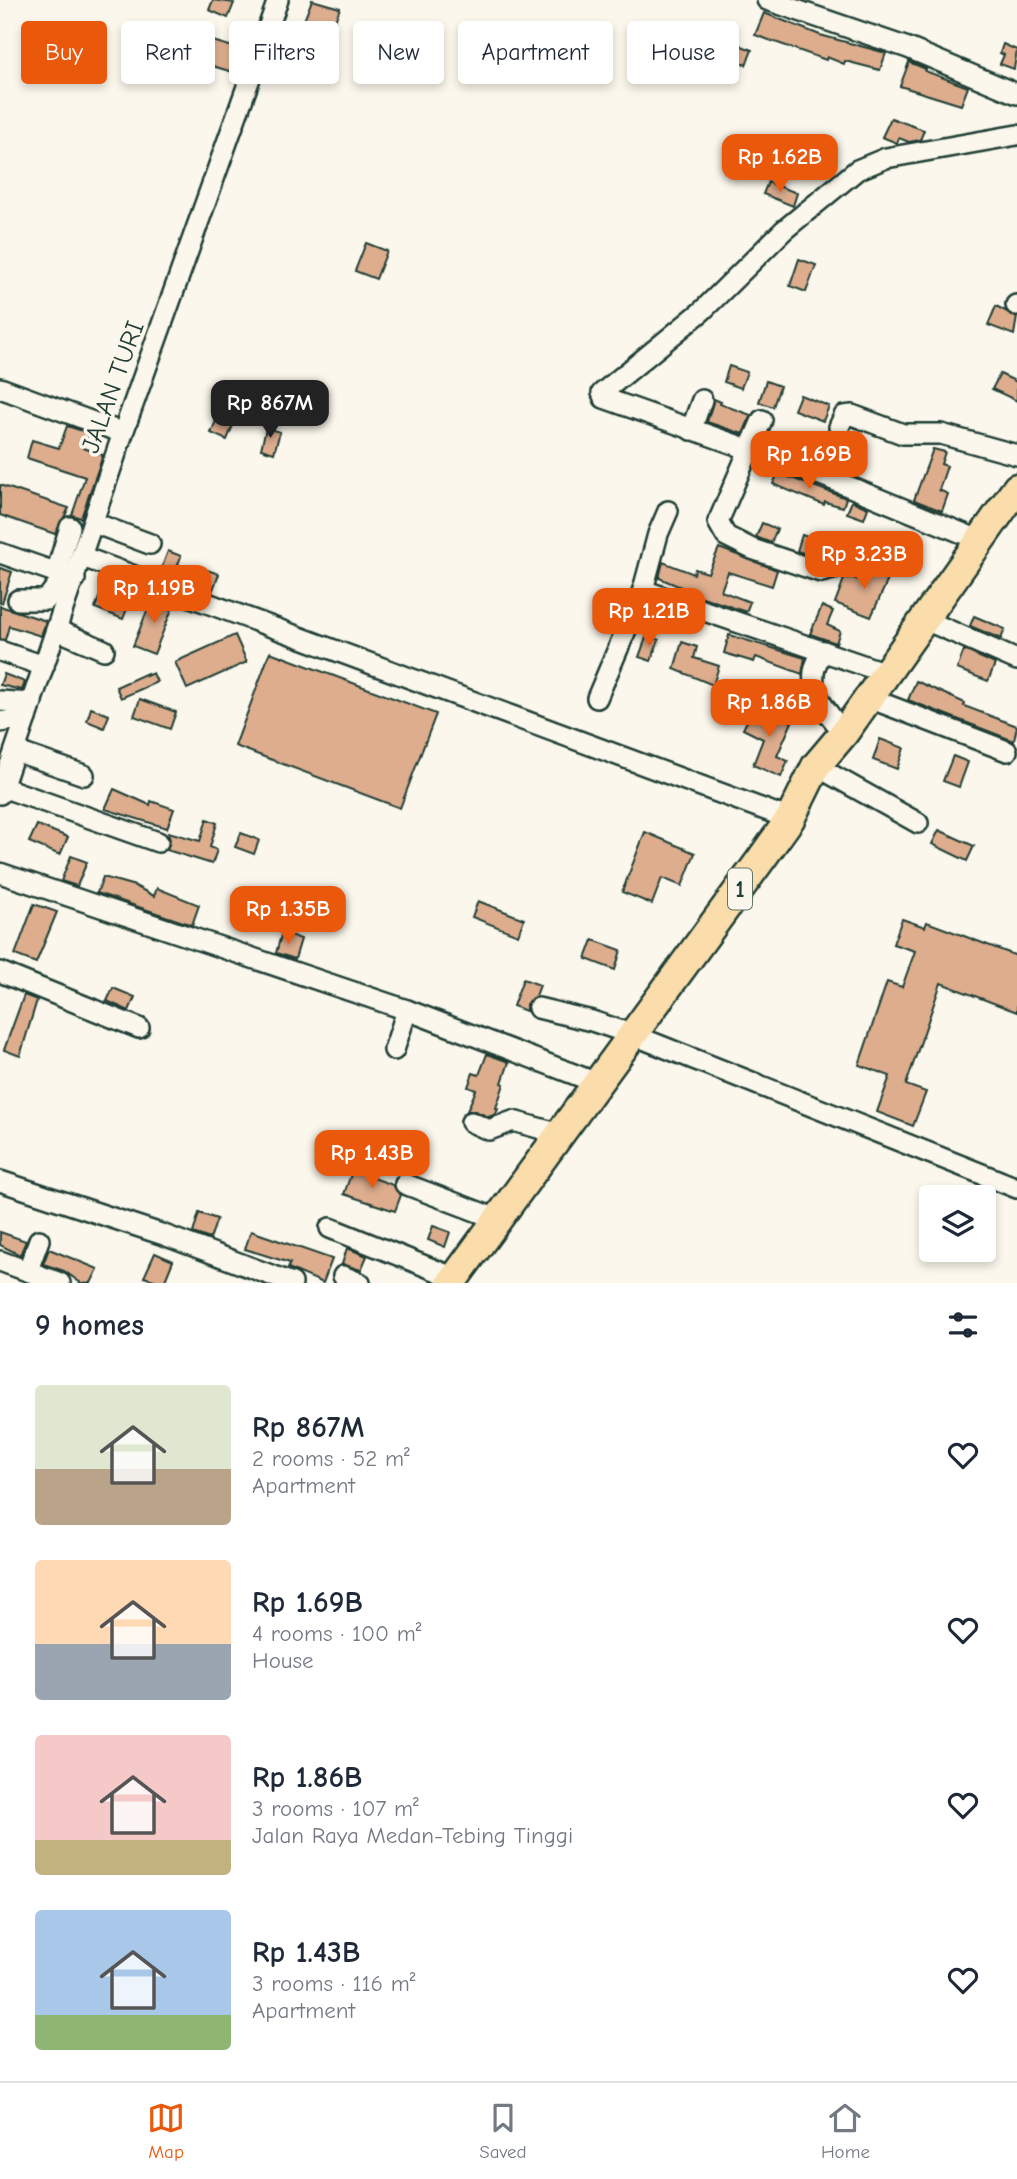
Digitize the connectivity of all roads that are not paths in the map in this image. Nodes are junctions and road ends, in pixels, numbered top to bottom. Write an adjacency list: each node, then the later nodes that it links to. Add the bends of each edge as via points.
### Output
1 (278, 0): 10 (street, JALAN TURI)
2 (767, 0): 3 (street, via 908,48)
3 (1015, 91)
4 (1017, 135): 9 (street, via 886,158 857,170 784,230 702,311 602,393 604,398)
5 (0, 387): 10 (street)
6 (702, 400): 9 (street)
7 (762, 420): 11 (street)
8 (839, 428): 13 (street, via 844,416 852,415 903,434 942,434)
9 (691, 430): 11 (street)
10 (123, 433): 17 (street, JALAN TURI)
11 (750, 450): 14 (street); 23 (street, via 718,522 726,536 821,572)
12 (830, 452): 14 (street)
13 (1017, 455)
14 (821, 475): 19 (street)
15 (1017, 488): 19 (highway, 1)
16 (668, 511): 25 (street)
17 (94, 523): 20 (street); 22 (street, JALAN TURI)
18 (70, 527): 24 (street)
19 (979, 540): 27 (highway, 1)
20 (150, 544)
21 (0, 553): 24 (street)
22 (83, 557): 24 (street, JALAN TURI); 46 (street)
23 (858, 563)
24 (65, 576): 26 (street, via 46,600); 28 (street, JALAN TURI)
25 (643, 590): 31 (street); 35 (street)
26 (18, 600)
27 (923, 619): 32 (street); 34 (highway, 1)
28 (57, 631): 29 (street); 33 (street, JALAN TURI)
29 (104, 650)
30 (0, 651): 33 (street)
31 (824, 651): 34 (street); 40 (street, via 813,674 819,703)
32 (1017, 660)
33 (44, 666): 38 (street, JALAN TURI)
34 (886, 673): 36 (highway, 1)
35 (597, 698)
36 (869, 698): 40 (highway, 1); 42 (street)
37 (0, 701): 38 (street)
38 (29, 710): 39 (street); 41 (street, JALAN TURI)
39 (0, 722)
40 (844, 733): 43 (highway, 1)
41 (15, 751): 44 (street); 45 (street, JALAN TURI)
42 (1007, 751)
43 (816, 766): 46 (highway, 1); 47 (street)
44 (84, 775)
45 (1, 791): 48 (street)
46 (790, 819): 54 (highway, 1)
47 (918, 823)
48 (158, 842)
49 (0, 873): 52 (street)
50 (0, 972): 53 (street)
51 (538, 1009): 54 (street)
52 (407, 1010): 55 (street); 56 (street)
53 (139, 1028)
54 (631, 1034): 56 (highway, 1); 61 (street)
55 (394, 1051)
56 (597, 1083): 58 (highway, 1)
57 (471, 1122): 58 (street, via 489,1130 513,1121)
58 (560, 1134): 62 (highway, 1)
59 (0, 1181): 69 (street)
60 (405, 1184): 62 (street)
61 (1017, 1188)
62 (496, 1219): 67 (highway, 1)
63 (330, 1228): 67 (street)
64 (39, 1240): 66 (street)
65 (0, 1261): 66 (street)
66 (28, 1270): 68 (street)
67 (453, 1280)
68 (60, 1283)
69 (292, 1283)

